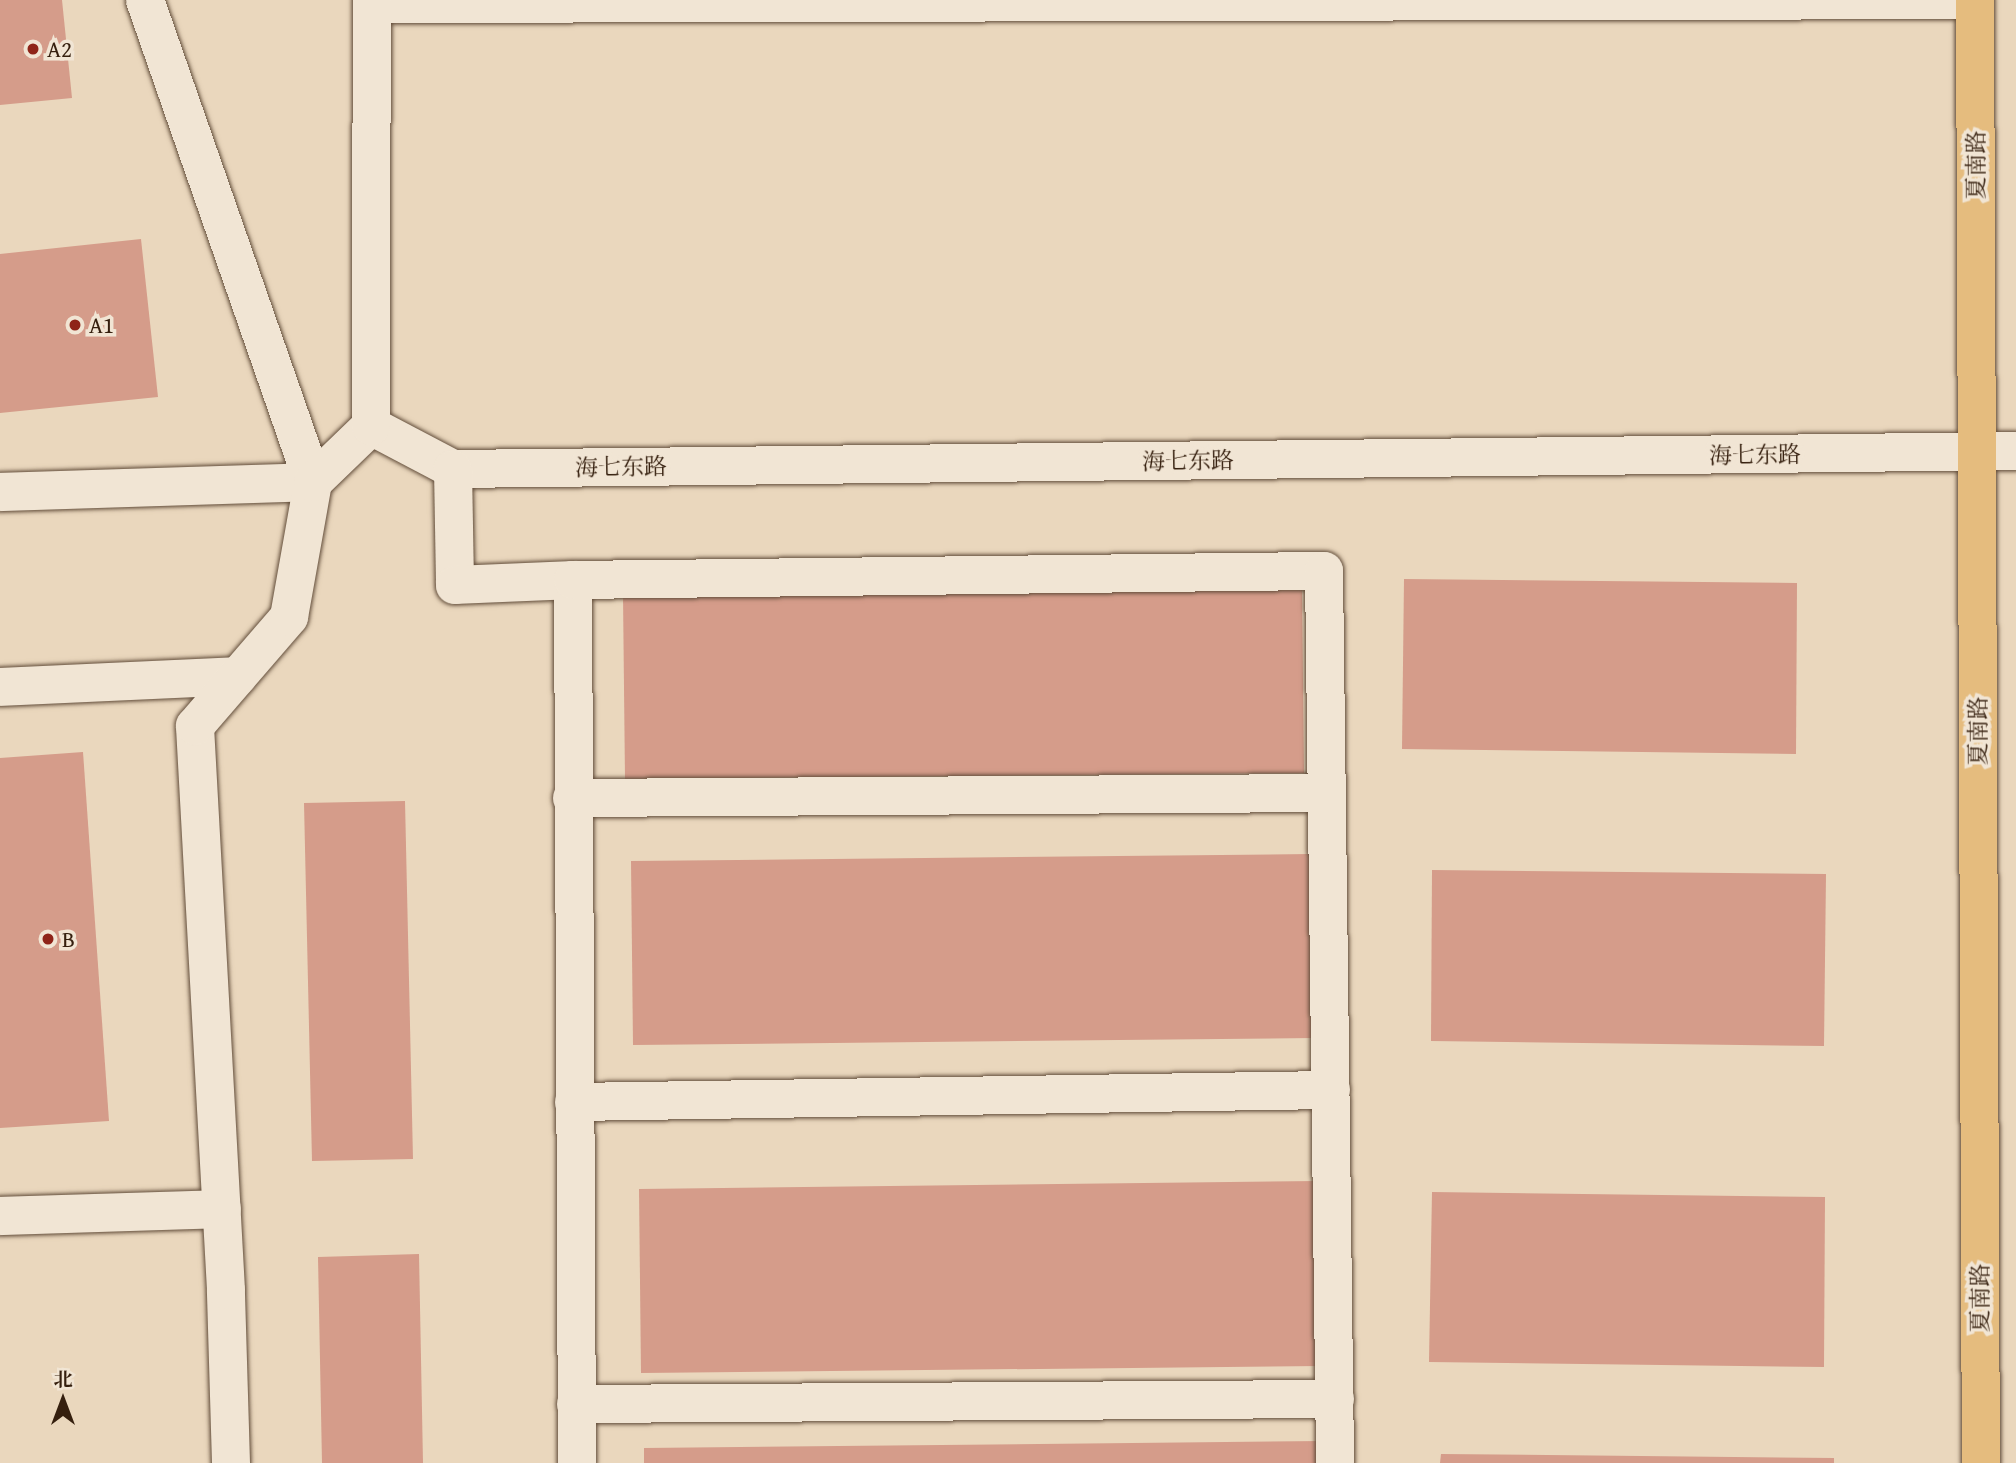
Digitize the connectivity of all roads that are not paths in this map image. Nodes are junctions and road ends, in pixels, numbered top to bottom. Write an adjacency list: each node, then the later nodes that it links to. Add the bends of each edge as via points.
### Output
1 (145, 0): 8 (street)
2 (1975, 0): 3 (street); 6 (main road, 夏南路)
3 (372, 2): 4 (street)
4 (371, 426): 7 (street, 海七东路); 8 (street)
5 (2016, 451): 6 (street, 海七东路)
6 (1978, 452): 7 (street, 海七东路); 24 (main road, 夏南路)
7 (453, 469): 10 (street, via 455,585)
8 (313, 482): 9 (street); 11 (street, via 289,617)
9 (0, 492)
10 (573, 580): 13 (street, via 1324,571); 14 (street)
11 (238, 677): 12 (street); 17 (street, via 195,726)
12 (0, 687)
13 (1327, 793): 14 (street); 15 (street)
14 (572, 798): 16 (street)
15 (1331, 1090): 16 (street); 19 (street)
16 (574, 1102): 20 (street)
17 (222, 1209): 18 (street); 21 (street)
18 (0, 1216)
19 (1335, 1399): 20 (street); 23 (street)
20 (576, 1404): 22 (street)
21 (231, 1463)
22 (576, 1463)
23 (1335, 1463)
24 (1981, 1463)

